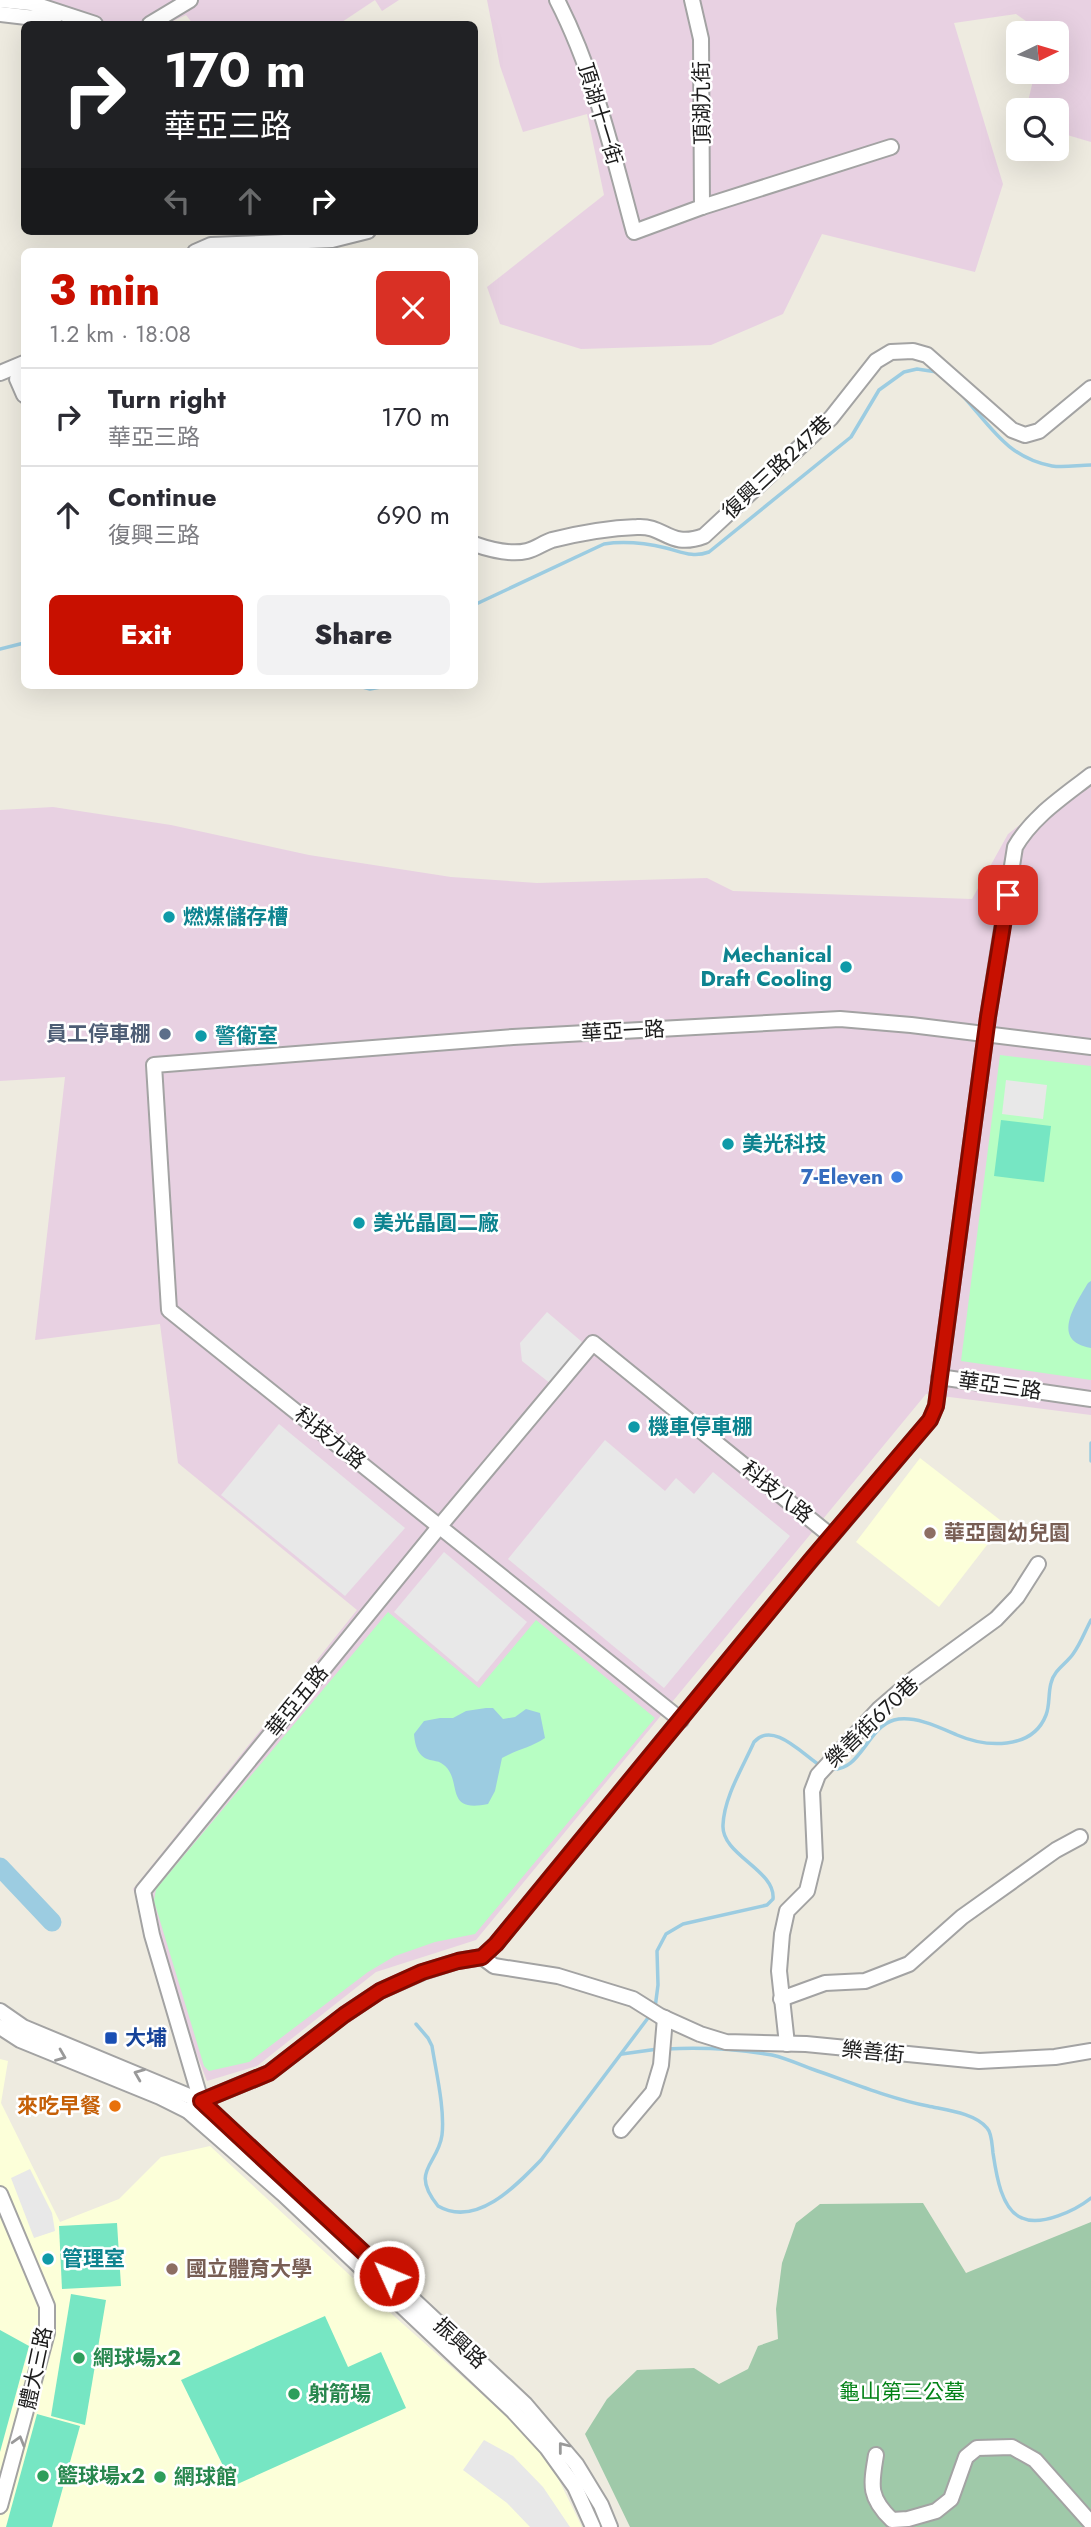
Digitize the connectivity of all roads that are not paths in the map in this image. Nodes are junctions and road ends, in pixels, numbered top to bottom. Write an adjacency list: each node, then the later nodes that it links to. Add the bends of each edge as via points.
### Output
1 (0, 0): 7 (street, via 30,3)
2 (190, 0): 8 (street)
3 (557, 0): 10 (street, 頂湖十一街, via 603,120 634,232)
4 (692, 0): 10 (street, 頂湖九街, via 701,39)
5 (0, 13): 6 (street)
6 (45, 21)
7 (86, 21)
8 (155, 21)
9 (891, 147): 10 (street)
10 (702, 207)
11 (353, 235): 12 (street)
12 (332, 240): 13 (street); 14 (street)
13 (204, 248)
14 (307, 248)
15 (21, 364): 16 (street)
16 (0, 373)
17 (1091, 388): 18 (street, 復興三路247巷, via 1039,431 1025,435 1012,430 928,355 891,352 876,361 831,418 704,536 675,540 641,526 584,533 527,551 496,551)
18 (478, 545)
19 (1091, 775): 20 (street, via 1044,812 1015,847)
20 (986, 1034): 21 (street, 華亞一路); 22 (street, 華亞一路, via 840,1019 513,1037); 24 (street)
21 (1091, 1047)
22 (154, 1065): 26 (street, 科技九路, via 169,1310)
23 (593, 1343): 26 (street, 華亞五路); 27 (street, 科技八路)
24 (939, 1377): 25 (street, 華亞三路); 27 (street, 華亞三路, via 930,1420)
25 (1091, 1399)
26 (439, 1527): 29 (street, 科技九路); 37 (street, 華亞五路, via 143,1891)
27 (831, 1536): 29 (street, 華亞三路)
28 (1038, 1564): 32 (street, 樂善街670巷, via 996,1619 879,1709 818,1775 812,1791 815,1858 807,1891 787,1911 779,1972)
29 (681, 1720): 31 (street, 華亞三路)
30 (1080, 1837): 32 (street, via 962,1917 909,1964 865,1981 825,1983)
31 (482, 1957): 33 (street, 樂善街, via 494,1966 558,1976 633,1999); 37 (street, via 391,1985 269,2073)
32 (781, 1999): 35 (street, 樂善街670巷)
33 (663, 2017): 35 (street, 樂善街, via 726,2042); 39 (street, via 661,2065 653,2092)
34 (3, 2026): 37 (street, 振興路, one-way to 34, via 23,2027); 38 (street, 振興路, one-way to 38, via 20,2040)
35 (787, 2044): 36 (street, 樂善街, via 979,2061)
36 (1091, 2051)
37 (201, 2101): 38 (street); 45 (street, 振興路, one-way to 37, via 576,2464 524,2404)
38 (188, 2111): 44 (street, 振興路, via 283,2194 513,2412 575,2487)
39 (621, 2130)
40 (0, 2194): 42 (street, 體大三路, one-way to 40, via 47,2333 47,2306)
41 (876, 2455): 43 (street, via 872,2493 892,2519 936,2511 951,2499 966,2457 977,2448 1012,2447 1035,2460)
42 (0, 2506)
43 (1091, 2523)
44 (593, 2527)
45 (610, 2527)

